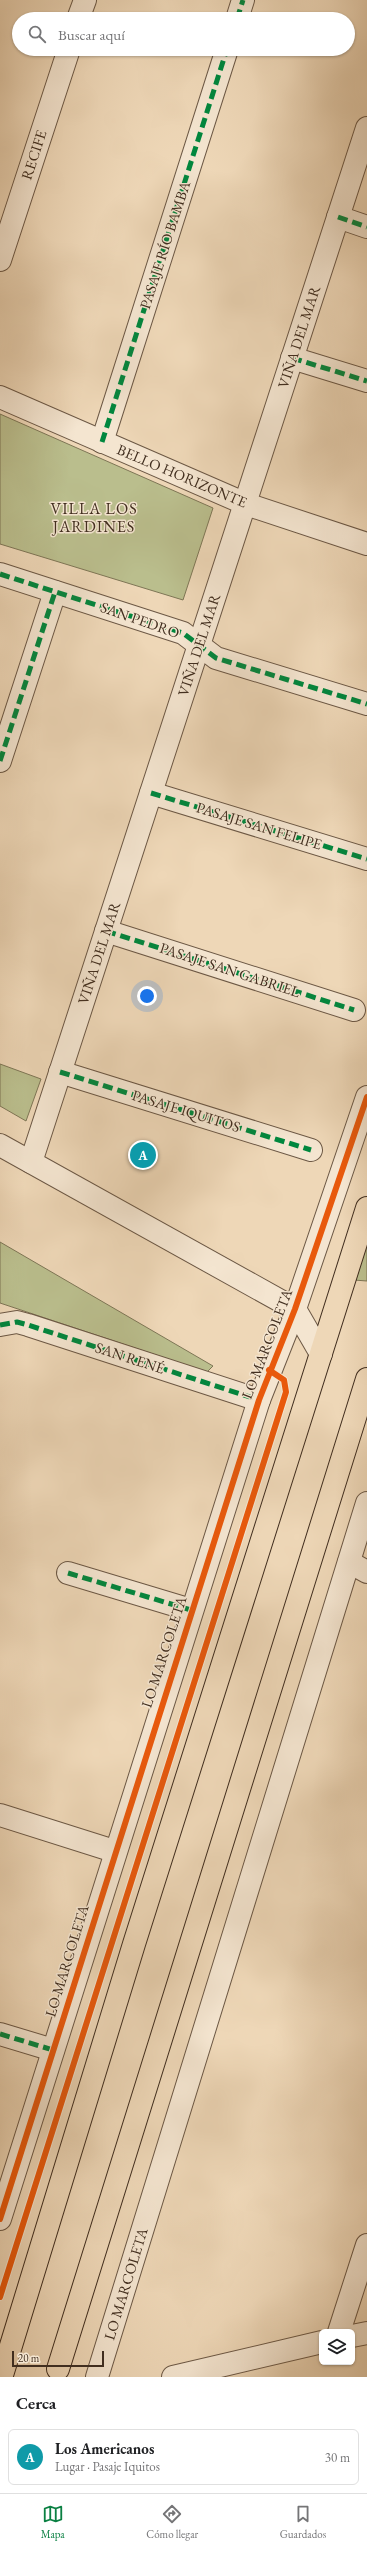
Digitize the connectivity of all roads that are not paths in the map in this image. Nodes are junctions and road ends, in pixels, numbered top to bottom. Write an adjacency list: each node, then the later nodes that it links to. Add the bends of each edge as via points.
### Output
1 (85, 0): 3 (street)
2 (243, 0): 4 (street)
3 (81, 12)
4 (239, 12)
5 (67, 56): 10 (street, RECIFE)
6 (225, 56): 14 (street, PASAJE RÍO BAMBA)
7 (367, 128): 8 (street, VIÑA DEL MAR)
8 (338, 217): 9 (street); 11 (street, VIÑA DEL MAR)
9 (367, 227)
10 (0, 260)
11 (292, 358): 12 (street); 15 (street, VIÑA DEL MAR)
12 (367, 381)
13 (0, 397): 14 (street, BELLO HORIZONTE)
14 (102, 442): 15 (street, BELLO HORIZONTE)
15 (246, 504): 16 (street, BELLO HORIZONTE); 19 (street, VIÑA DEL MAR)
16 (367, 544)
17 (0, 574): 18 (street, SAN PEDRO)
18 (55, 592): 19 (street, SAN PEDRO, via 183,633); 21 (street)
19 (199, 645): 20 (street, SAN PEDRO, via 216,658); 22 (street, VIÑA DEL MAR)
20 (367, 704)
21 (0, 761)
22 (151, 793): 23 (street, PASAJE SAN FELIPE); 24 (street, VIÑA DEL MAR)
23 (367, 859)
24 (106, 931): 25 (street, PASAJE SAN GABRIEL); 26 (street, VIÑA DEL MAR)
25 (354, 1010)
26 (60, 1072): 29 (street, PASAJE IQUITOS); 30 (street, VIÑA DEL MAR)
27 (367, 1097): 32 (street, LO MARCOLETA)
28 (0, 1145): 30 (street)
29 (311, 1150)
30 (31, 1162): 32 (street)
31 (367, 1208): 34 (main road)
32 (295, 1309): 34 (street); 36 (street, LO MARCOLETA)
33 (0, 1325): 36 (street, SAN RENÉ, via 17,1322 28,1325)
34 (320, 1354): 52 (main road, via 134,1944)
35 (367, 1379): 51 (main road)
36 (259, 1400): 40 (street, LO MARCOLETA)
37 (367, 1503): 38 (street, LO MARCOLETA)
38 (358, 1567): 53 (street, LO MARCOLETA)
39 (68, 1573): 40 (street)
40 (191, 1610): 42 (street, LO MARCOLETA)
41 (0, 1815): 42 (street)
42 (114, 1851): 44 (street, LO MARCOLETA)
43 (0, 2034): 44 (street)
44 (53, 2050): 45 (street, LO MARCOLETA)
45 (0, 2219)
46 (367, 2245): 47 (street)
47 (340, 2329)
48 (367, 2332): 49 (street)
49 (355, 2335)
50 (319, 2343): 54 (street)
51 (58, 2369)
52 (2, 2375)
53 (98, 2377)
54 (173, 2377)

